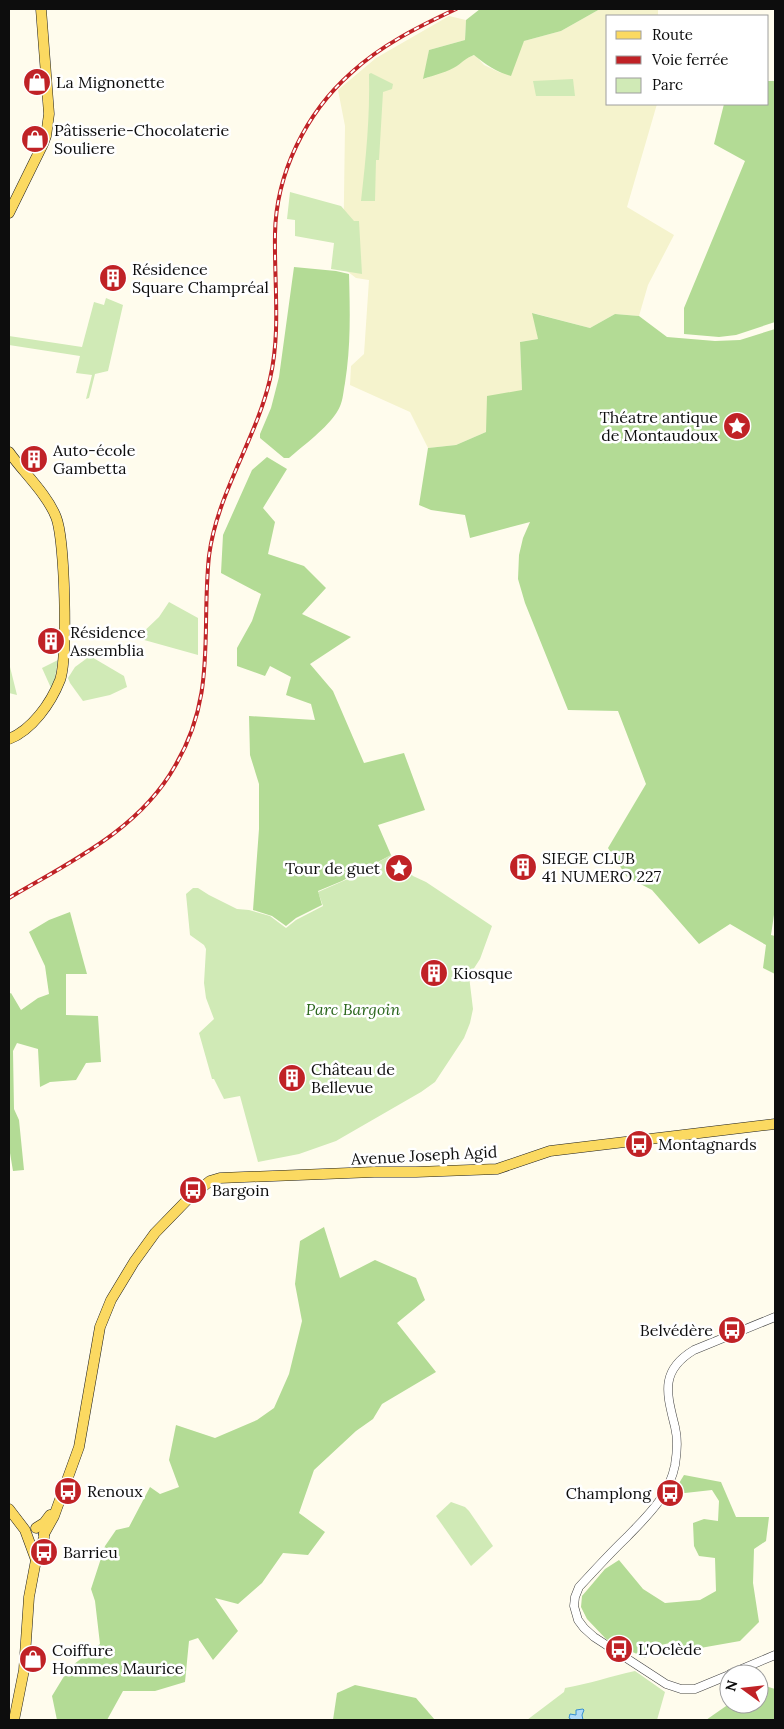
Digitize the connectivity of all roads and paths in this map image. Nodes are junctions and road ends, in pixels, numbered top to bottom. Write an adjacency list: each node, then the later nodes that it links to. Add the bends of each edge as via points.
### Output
1 (41, 9): 2 (main road, via 48,114 46,136)
2 (9, 213)
3 (9, 452): 4 (main road, via 56,517 62,555 64,645 61,678 51,697 32,723)
4 (9, 739)
5 (775, 1124): 8 (main road, Avenue Joseph Agid, via 555,1150 497,1169 220,1178 210,1181 156,1233 111,1300 100,1327 79,1448 56,1509)
6 (775, 1317): 11 (street, via 694,1350 674,1368 668,1396 675,1429 675,1464 667,1490 654,1509 579,1587 574,1603 578,1620 589,1634 666,1684 695,1689)
7 (9, 1509): 8 (main road)
8 (36, 1535): 12 (main road, via 24,1670)
9 (775, 1655): 10 (street)
10 (754, 1664)
11 (719, 1679)
12 (14, 1720)

